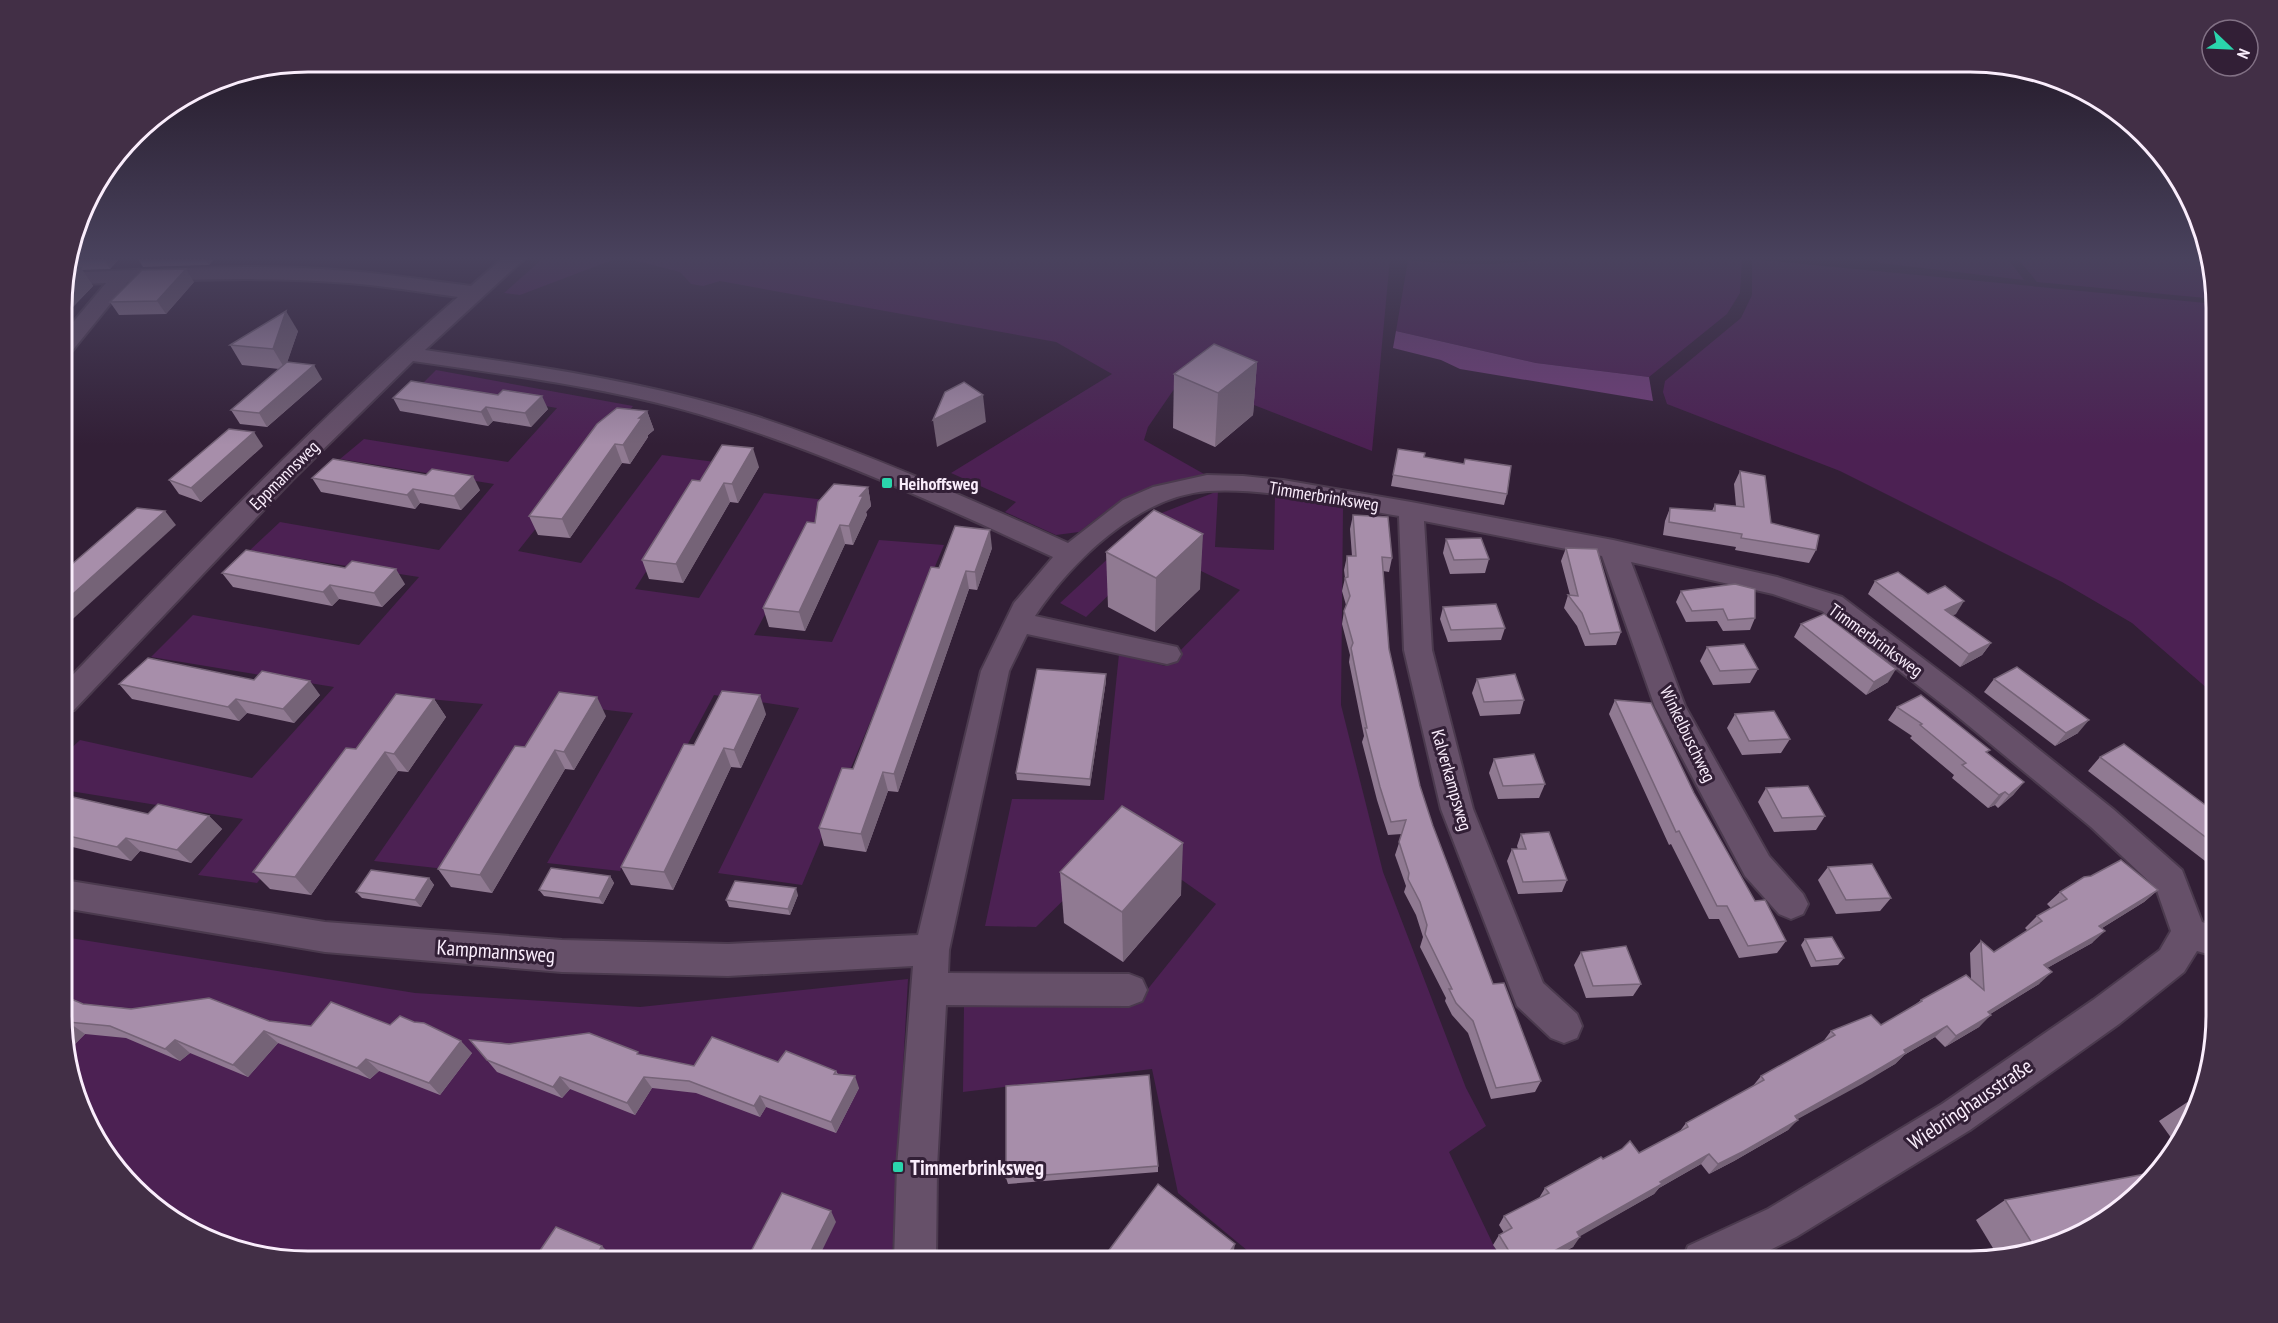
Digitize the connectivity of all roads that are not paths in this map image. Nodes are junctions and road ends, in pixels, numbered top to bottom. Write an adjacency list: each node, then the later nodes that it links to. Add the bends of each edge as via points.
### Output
1 (85, 321): 3 (street)
2 (444, 321): 4 (street, Eppmannsweg)
3 (72, 336)
4 (407, 354): 7 (street, via 624,388 746,421 897,476); 10 (street, Eppmannsweg, via 212,545)
5 (1411, 510): 6 (street, Timmerbrinksweg); 7 (street, Timmerbrinksweg, via 1283,488 1207,483 1162,493 1132,506); 17 (street, Kalverkampsweg, via 1418,650 1457,809 1530,994)
6 (1613, 549): 12 (street, Winkelbuschweg, via 1670,707 1757,866); 13 (street, Timmerbrinksweg, via 1777,586 1832,604 2102,818 2170,880)
7 (1070, 554): 8 (street, Timmerbrinksweg)
8 (1018, 622): 9 (street); 14 (street, Timmerbrinksweg, via 995,671)
9 (1167, 654)
10 (72, 694)
11 (72, 895): 14 (street, Kampmannsweg, via 325,937 562,956 728,960)
12 (1791, 904)
13 (2202, 935): 19 (street, Wiebringhausstraße, via 2106,1012 1956,1117 1782,1223)
14 (932, 950): 15 (street, Timmerbrinksweg)
15 (930, 989): 16 (street); 18 (street, Timmerbrinksweg)
16 (1129, 990)
17 (1564, 1026)
18 (915, 1251)
19 (1724, 1251)

